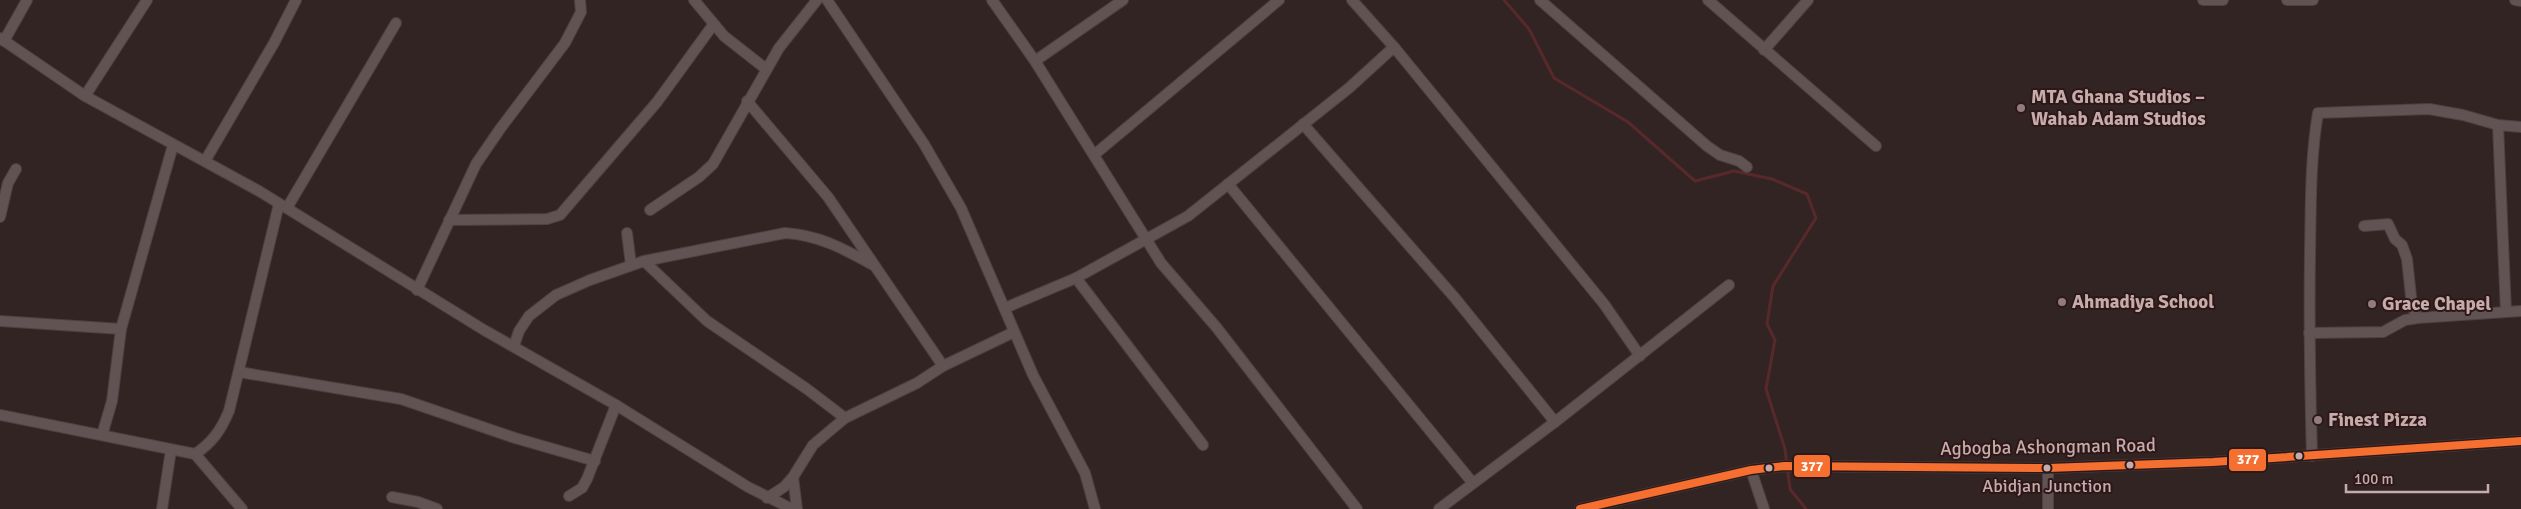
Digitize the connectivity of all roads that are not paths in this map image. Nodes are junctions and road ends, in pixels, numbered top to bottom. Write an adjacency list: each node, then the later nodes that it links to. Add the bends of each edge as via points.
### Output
1 (27, 0): 23 (street)
2 (146, 0): 28 (street)
3 (296, 0): 36 (street)
4 (580, 0): 43 (street, via 581,12 576,26 476,164)
5 (694, 0): 22 (street)
6 (817, 0): 27 (street)
7 (827, 0): 53 (street, via 937,165 961,208)
8 (992, 0): 26 (street)
9 (1123, 0): 26 (street)
10 (1279, 0): 35 (street)
11 (1352, 0): 24 (street)
12 (1540, 0): 37 (street, via 1707,146)
13 (1708, 0): 25 (street)
14 (1808, 0): 25 (street)
15 (2203, 0): 16 (street)
16 (2223, 0)
17 (2287, 0): 18 (street)
18 (2313, 0)
19 (2515, 0): 20 (street)
20 (2521, 1)
21 (396, 23): 40 (street)
22 (713, 25): 27 (street); 43 (street, via 657,102 560,215 547,220)
23 (2, 39): 28 (street)
24 (1394, 47): 30 (street); 62 (street, via 1604,304)
25 (1764, 50): 34 (street)
26 (1035, 61): 35 (street)
27 (766, 69): 29 (street)
28 (85, 96): 33 (street)
29 (747, 101): 41 (street, via 713,164); 49 (street, via 828,196)
30 (1303, 124): 39 (street); 68 (street, via 1454,298)
31 (2498, 125): 32 (street); 55 (street); 60 (street, via 2429,109 2318,113 2312,150)
32 (2521, 126)
33 (174, 145): 36 (street); 58 (street)
34 (1876, 146)
35 (1094, 154): 46 (street)
36 (205, 161): 40 (street)
37 (1747, 167)
38 (16, 169): 42 (street, via 8,184)
39 (1228, 184): 46 (street, via 1188,216); 79 (street)
40 (283, 206): 52 (street); 64 (street)
41 (650, 210)
42 (0, 217)
43 (449, 220): 52 (street)
44 (2364, 226): 56 (street, via 2388,224 2402,245 2407,258 2412,306)
45 (627, 233): 48 (street)
46 (1145, 240): 50 (street); 89 (street)
47 (644, 262): 48 (street); 49 (street, via 785,233 806,234 833,243); 67 (street, via 707,321)
48 (631, 265): 61 (street, via 556,295 541,305 519,331)
49 (873, 265): 63 (street)
50 (1076, 278): 53 (street); 71 (street)
51 (1729, 285): 62 (street)
52 (417, 290): 61 (street)
53 (1005, 308): 59 (street)
54 (2521, 311): 55 (street)
55 (2506, 312): 56 (street)
56 (2418, 318): 60 (street, via 2382,332)
57 (0, 321): 58 (street)
58 (121, 329): 69 (street, via 112,401)
59 (1014, 332): 63 (street); 88 (street, via 1053,416 1082,466)
60 (2309, 333): 74 (street)
61 (514, 346): 65 (street)
62 (1640, 356): 68 (street)
63 (943, 366): 67 (street, via 917,383)
64 (239, 372): 73 (street, via 222,426 211,442); 75 (street, via 401,399)
65 (616, 405): 75 (street); 82 (street)
66 (0, 415): 69 (street)
67 (845, 418): 78 (street, via 813,445)
68 (1555, 422): 79 (street)
69 (102, 435): 72 (street)
70 (2521, 441): 74 (street, Agbogba Ashongman Road)
71 (1203, 445)
72 (171, 450): 73 (street); 83 (street)
73 (195, 454): 84 (street)
74 (2312, 456): 76 (street, Agbogba Ashongman Road)
75 (595, 461): 80 (street, via 582,488)
76 (2048, 468): 77 (street, Agbogba Ashongman Road, via 1823,464); 93 (street)
77 (1751, 470): 91 (street, Agbogba Ashongman Road); 92 (street)
78 (793, 477): 82 (street); 87 (street)
79 (1472, 482): 90 (street)
80 (569, 496)
81 (392, 497): 85 (street)
82 (767, 498): 86 (street)
83 (162, 509)
84 (242, 509)
85 (437, 509)
86 (792, 509)
87 (797, 509)
88 (1095, 509)
89 (1357, 509)
90 (1439, 509)
91 (1580, 509)
92 (1764, 509)
93 (2048, 509)

